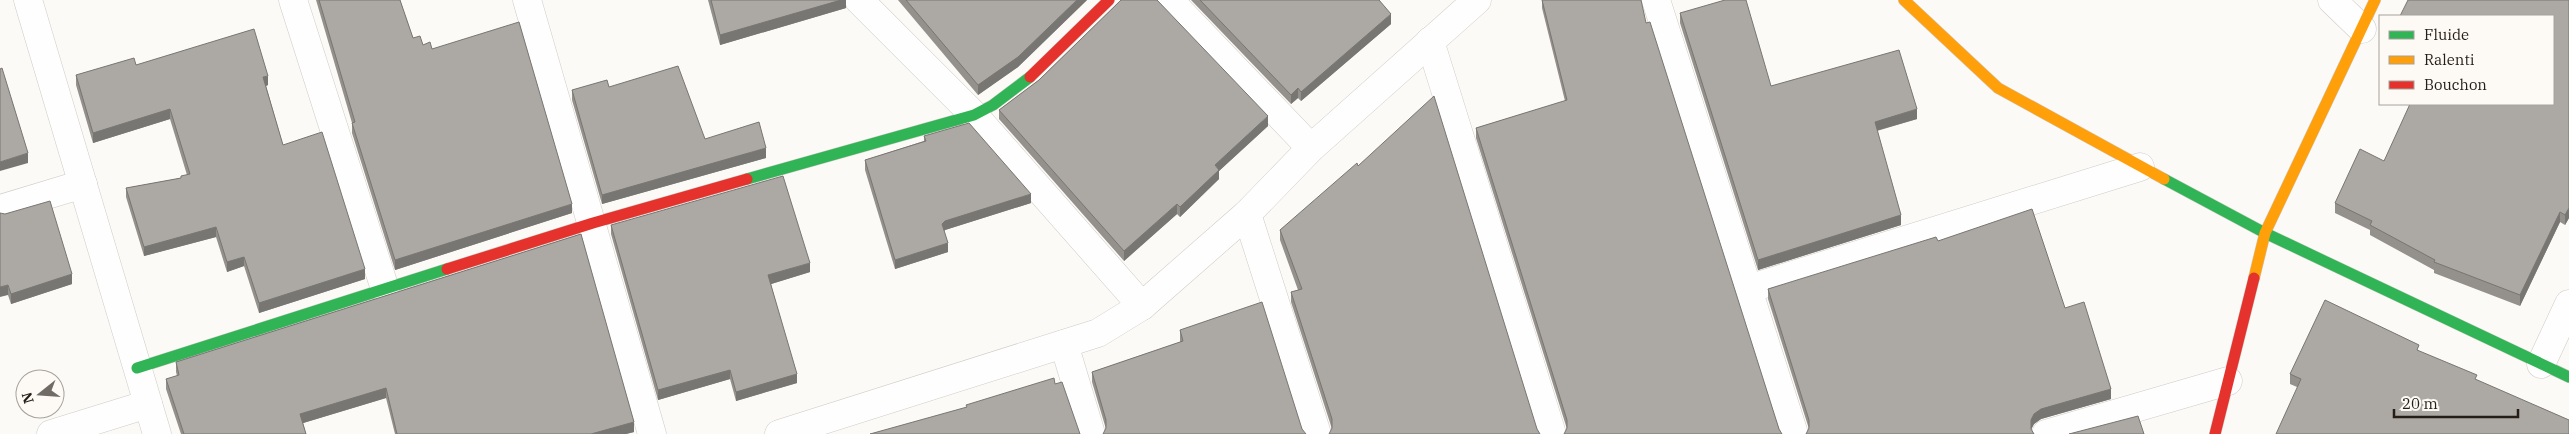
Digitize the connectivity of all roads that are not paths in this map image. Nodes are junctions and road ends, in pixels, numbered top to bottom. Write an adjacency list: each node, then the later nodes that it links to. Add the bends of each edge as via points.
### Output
1 (28, 0): 17 (street)
2 (293, 0): 22 (street)
3 (527, 0): 20 (street)
4 (859, 0): 14 (street)
5 (1109, 0): 14 (street, via 1014,91)
6 (1169, 0): 15 (street)
7 (1477, 0): 13 (street)
8 (1656, 0): 23 (street)
9 (1904, 0): 16 (street, via 1998,88)
10 (2332, 0): 12 (street)
11 (2374, 0): 12 (street)
12 (2362, 29): 21 (street)
13 (1430, 41): 15 (street); 39 (street)
14 (974, 115): 20 (street); 25 (street)
15 (1311, 148): 19 (street)
16 (2140, 167): 21 (street); 23 (street)
17 (83, 184): 18 (street); 28 (street)
18 (0, 209)
19 (1247, 214): 25 (street); 38 (street)
20 (593, 223): 22 (street); 35 (street)
21 (2265, 233): 27 (street); 30 (street)
22 (385, 289): 28 (street)
23 (1748, 289): 40 (street)
24 (2569, 304): 27 (street)
25 (1142, 306): 26 (street, via 1098,333)
26 (1064, 344): 32 (street); 37 (street)
27 (2541, 364): 29 (street)
28 (137, 368): 31 (street)
29 (2569, 377)
30 (2228, 381): 41 (street); 42 (street)
31 (148, 404): 33 (street); 34 (street)
32 (809, 430): 36 (street)
33 (51, 434)
34 (157, 434)
35 (652, 434)
36 (779, 434)
37 (1091, 434)
38 (1317, 434)
39 (1552, 434)
40 (1794, 434)
41 (2046, 434)
42 (2215, 434)

